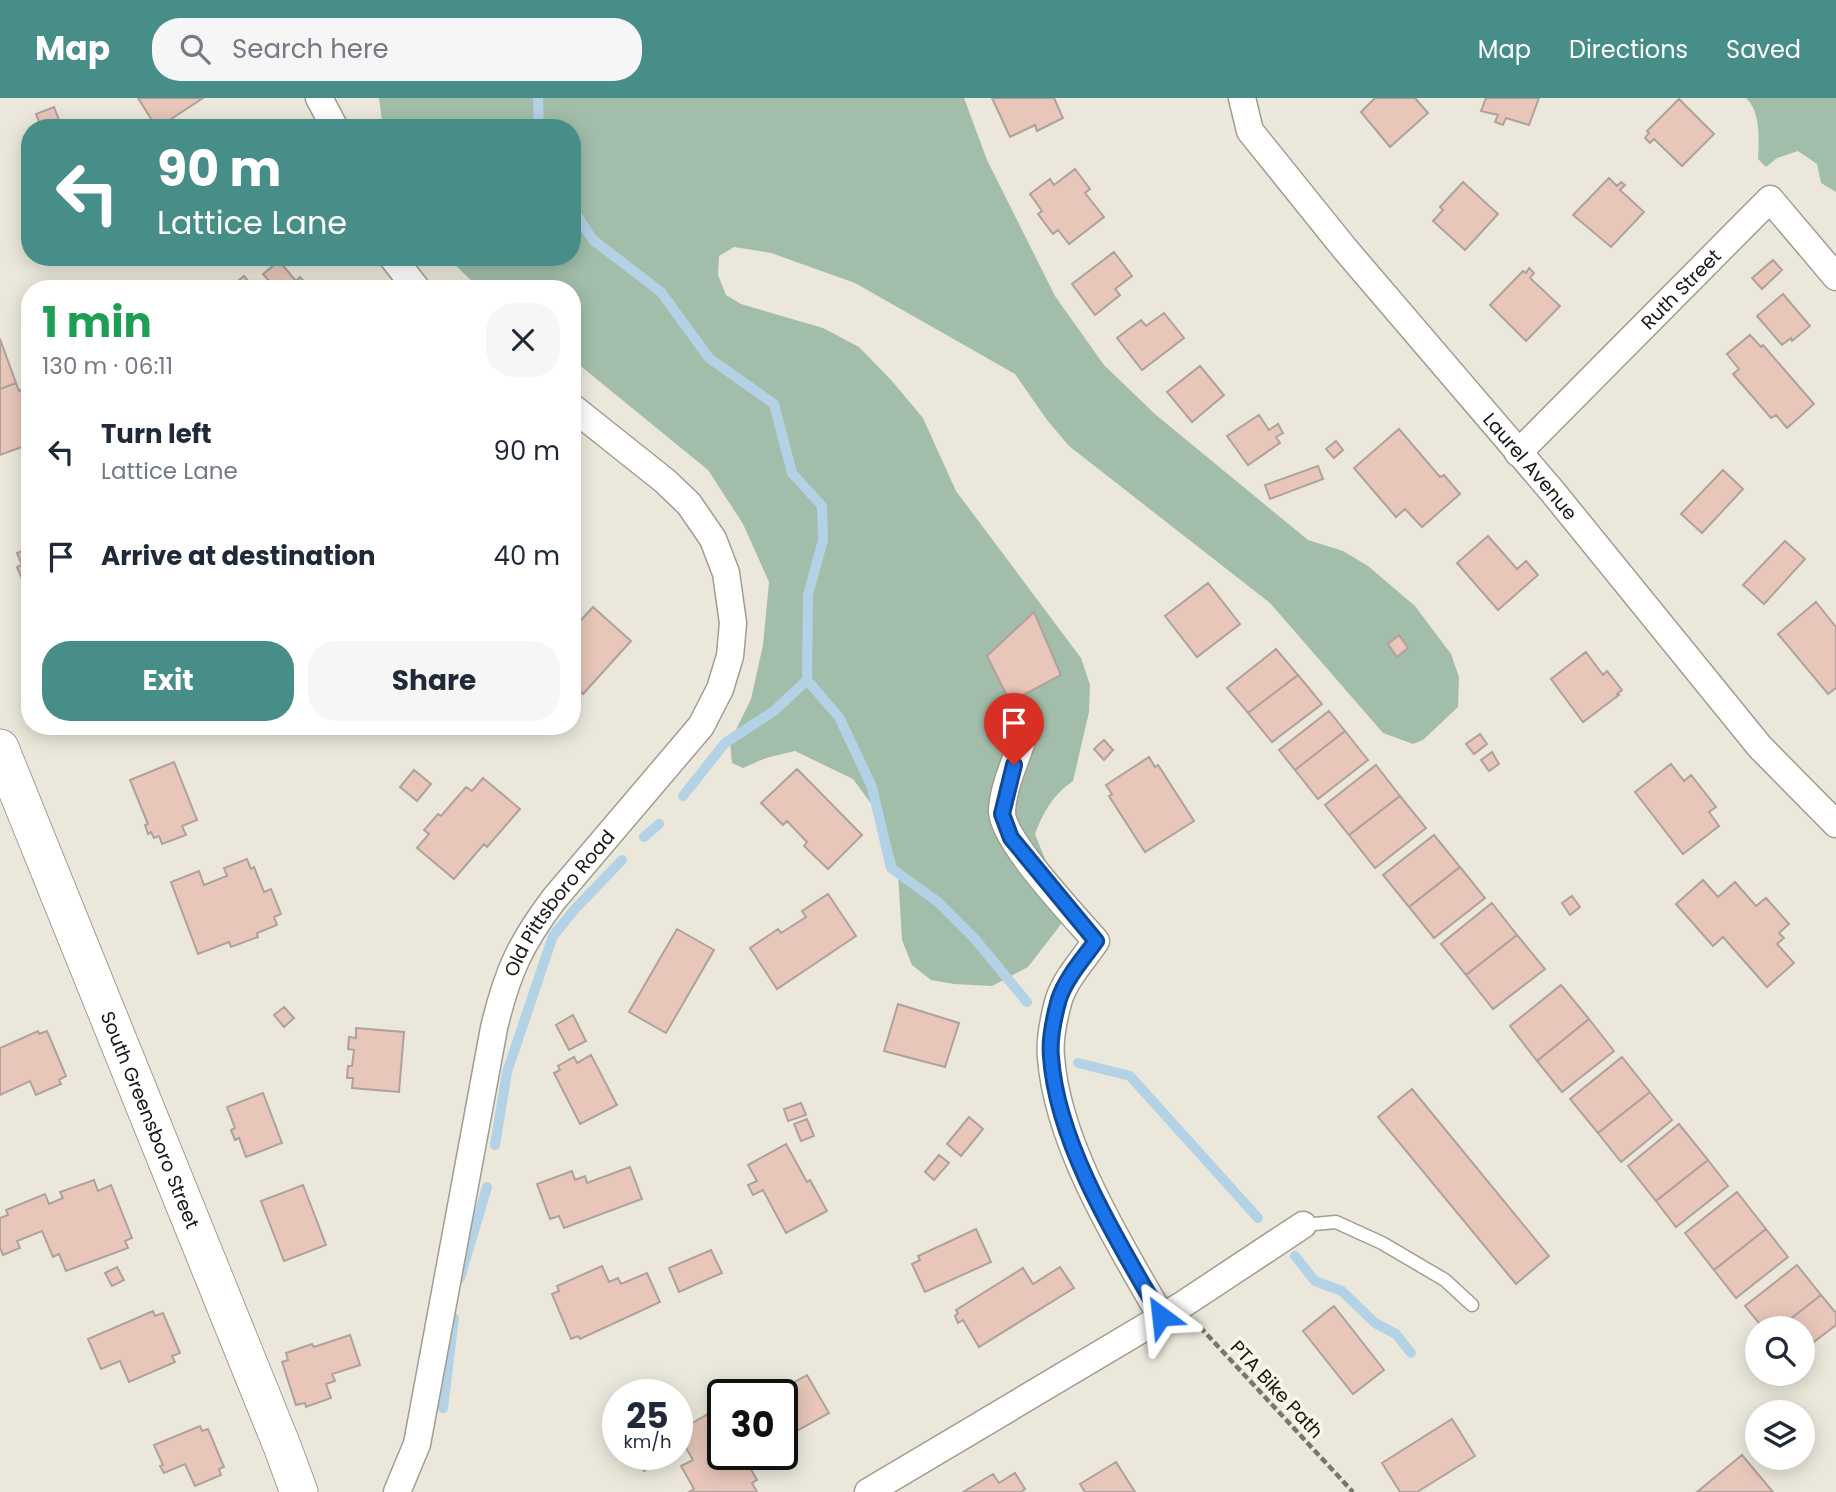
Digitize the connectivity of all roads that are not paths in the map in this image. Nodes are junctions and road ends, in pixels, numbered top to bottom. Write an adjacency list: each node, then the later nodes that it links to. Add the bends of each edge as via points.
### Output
1 (319, 98): 3 (street)
2 (1242, 98): 8 (street, Laurel Avenue, via 1250,131)
3 (330, 119)
4 (399, 266): 6 (street)
5 (1836, 277): 8 (street, Ruth Street, via 1770,198)
6 (410, 280)
7 (581, 414): 16 (street, Old Pittsboro Road, via 665,481 689,504 713,539 726,573 733,623 730,656 701,726 554,899 516,957 494,1028 417,1444)
8 (1518, 453): 11 (street, Laurel Avenue, via 1760,747)
9 (1021, 744): 14 (street, via 1002,814 1011,838 1096,941 1060,996 1051,1056 1056,1091 1081,1165 1119,1244)
10 (0, 748): 15 (main road, South Greensboro Street)
11 (1836, 824)
12 (1303, 1225): 13 (lane, via 1336,1222 1382,1243 1445,1280); 14 (street)
13 (1472, 1305)
14 (1170, 1311): 17 (street)
15 (299, 1492)
16 (397, 1492)
17 (867, 1492)

